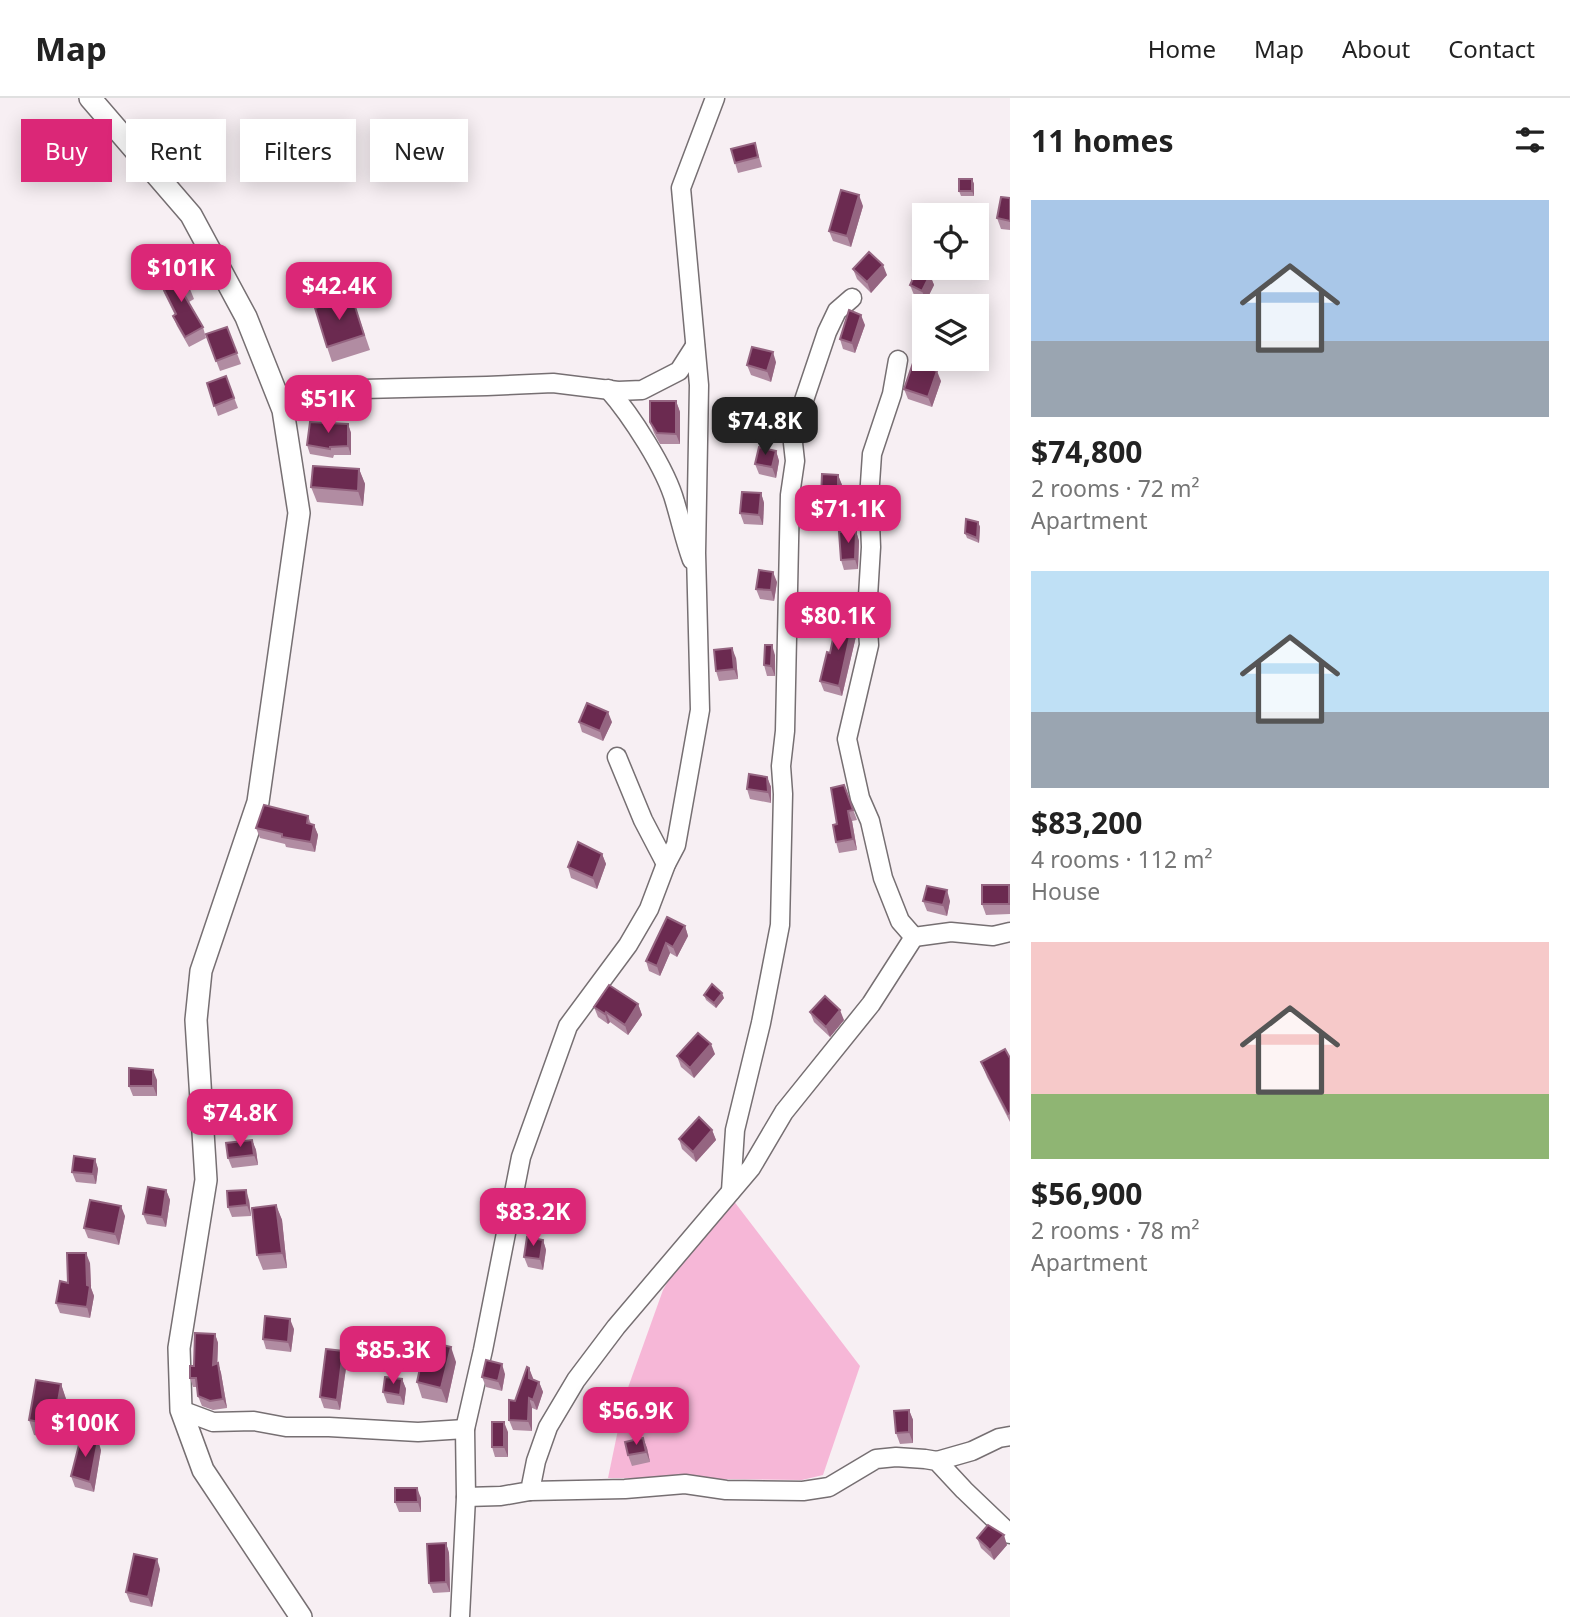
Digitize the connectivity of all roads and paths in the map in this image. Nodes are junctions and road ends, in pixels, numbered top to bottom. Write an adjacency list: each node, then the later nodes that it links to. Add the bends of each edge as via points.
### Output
1 (90, 98): 9 (street, via 191,215 246,317)
2 (701, 98): 4 (street)
3 (715, 98): 4 (street)
4 (699, 141): 6 (street, via 681,188)
5 (852, 298): 15 (street, via 836,311 827,332 793,443 780,925 735,1130)
6 (695, 346): 8 (street, via 679,371 642,390); 10 (street, via 699,385)
7 (898, 360): 14 (street, via 872,454 869,645 847,740 883,878 900,921)
8 (608, 389): 9 (street, via 533,383 321,390); 10 (street, via 635,422 675,500)
9 (277, 396): 16 (street, via 299,513 258,802 201,971 196,1020 206,1180 178,1348)
10 (697, 576): 12 (street, via 700,710 676,845)
11 (617, 757): 12 (street)
12 (666, 864): 17 (street, via 649,909 628,945 568,1026 521,1157)
13 (1010, 932): 14 (street)
14 (914, 937): 15 (street, via 871,1004 784,1112 751,1168)
15 (731, 1191): 20 (street, via 576,1380 548,1427)
16 (181, 1410): 17 (street, via 213,1422 254,1421 286,1427 418,1432); 23 (street, via 203,1470)
17 (465, 1429): 21 (street)
18 (1010, 1436): 19 (street)
19 (937, 1461): 20 (street, via 876,1459 829,1487 803,1491 726,1490 685,1484); 22 (street)
20 (530, 1491): 21 (street)
21 (466, 1497): 24 (street)
22 (1010, 1534)
23 (301, 1617)
24 (460, 1617)

